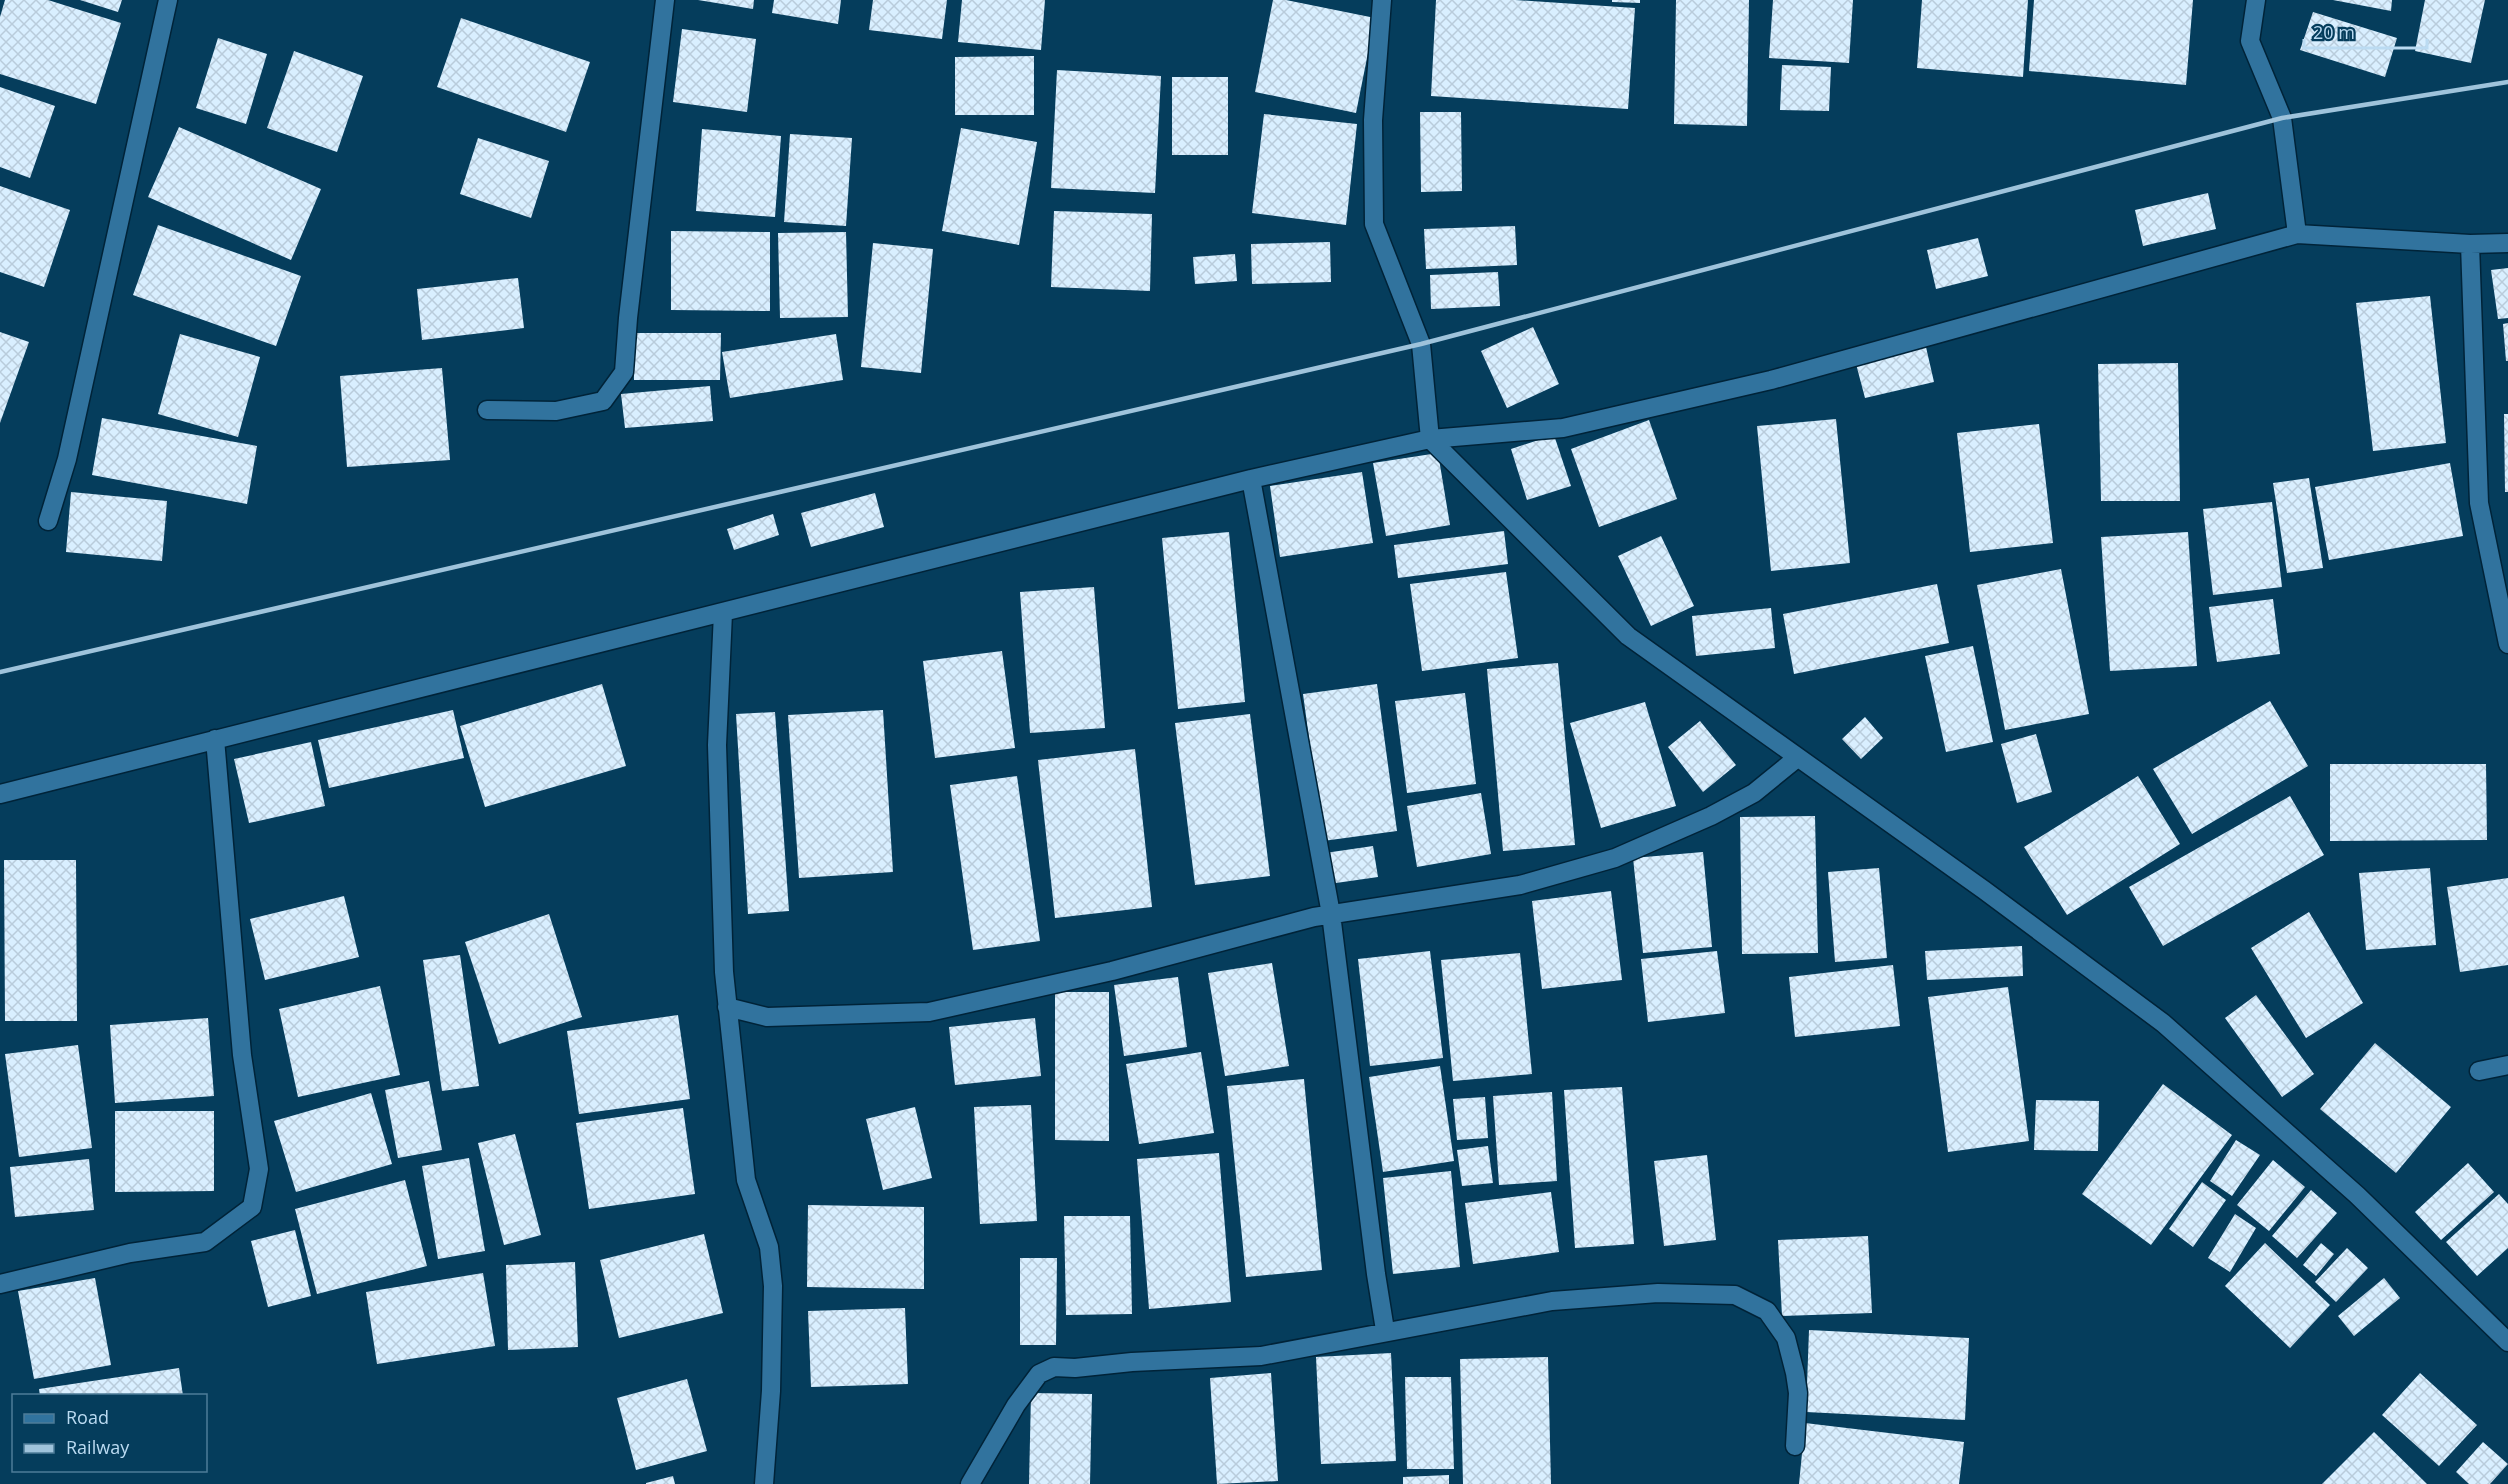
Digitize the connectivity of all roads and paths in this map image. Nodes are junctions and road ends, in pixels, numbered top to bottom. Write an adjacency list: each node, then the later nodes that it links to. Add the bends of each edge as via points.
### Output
1 (168, 0): 11 (street, via 67,459)
2 (665, 0): 8 (street, via 624,372 603,401 556,411)
3 (1382, 0): 9 (street, via 1373,120 1374,224 1421,344)
4 (2256, 0): 5 (street, via 2250,41 2282,118)
5 (2297, 234): 7 (street); 9 (street, via 1771,380 1563,428)
6 (2508, 243): 7 (street)
7 (2470, 244): 13 (street, via 2479,503)
8 (487, 410)
9 (1430, 439): 10 (street); 15 (street, via 1628,636)
10 (1251, 479): 12 (street); 17 (street)
11 (48, 521)
12 (723, 613): 14 (street); 18 (street, via 717,745)
13 (2508, 644)
14 (215, 739): 16 (street); 21 (street, via 242,1055 259,1169 252,1208 205,1242 130,1253)
15 (1797, 758): 17 (street, via 1754,793 1615,858 1521,885); 23 (street, via 2163,1023 2357,1195)
16 (0, 794)
17 (1331, 914): 18 (street, via 1112,971 929,1012 768,1017); 22 (street)
18 (727, 1007): 25 (street, via 746,1180 769,1247 773,1286)
19 (2508, 1065): 20 (street)
20 (2479, 1071)
21 (0, 1284)
22 (1385, 1330): 24 (street, via 1552,1300 1658,1293 1735,1295 1767,1311 1786,1338 1798,1393); 26 (street, via 1261,1356 1054,1367 1039,1374 1016,1405)
23 (2508, 1342)
24 (1796, 1446)
25 (764, 1484)
26 (970, 1484)

